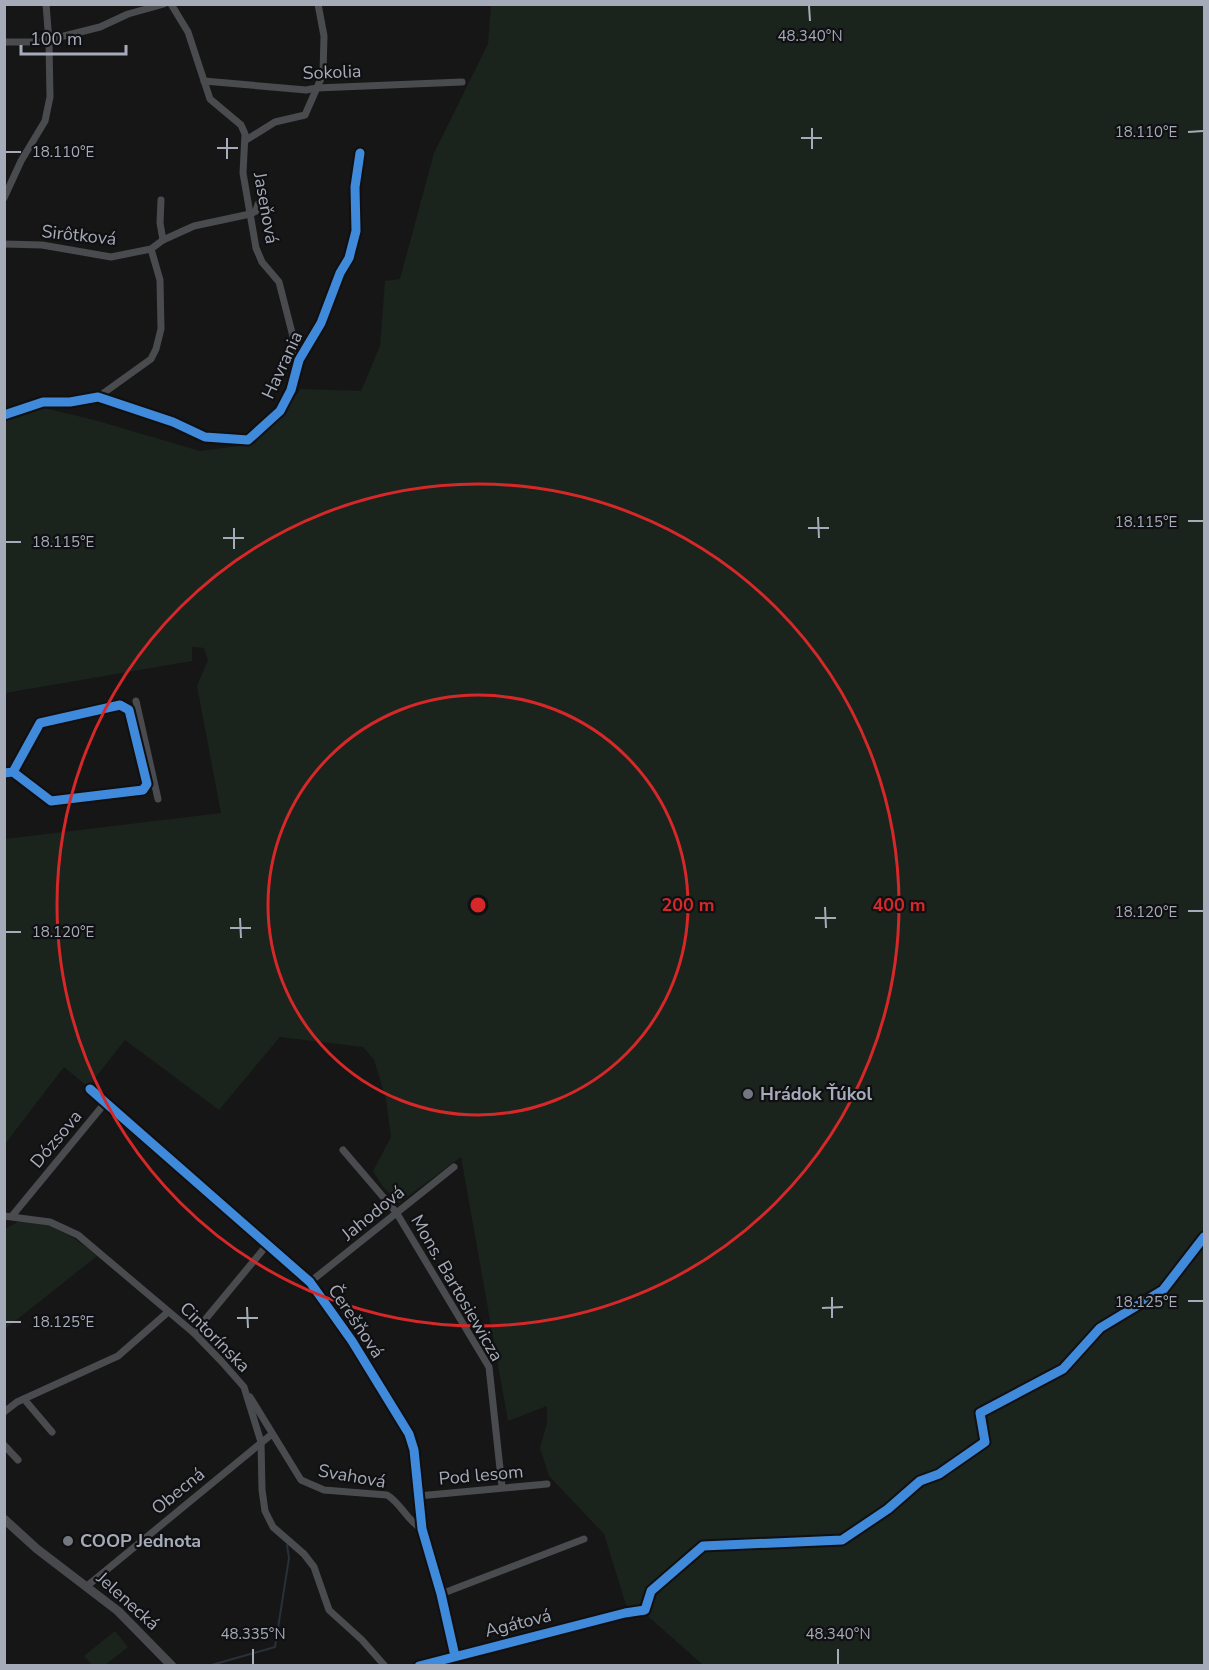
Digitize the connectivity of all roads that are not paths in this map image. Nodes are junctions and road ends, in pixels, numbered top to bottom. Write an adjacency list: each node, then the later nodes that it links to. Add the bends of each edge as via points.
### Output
1 (46, 4): 6 (street)
2 (165, 4): 6 (street)
3 (171, 4): 7 (street, via 188,32)
4 (318, 4): 9 (street, via 324,36 323,74)
5 (4, 42): 6 (street)
6 (49, 42): 12 (street, via 50,97 45,121)
7 (204, 81): 9 (street, Sokolia, via 306,90); 10 (street, via 210,99 241,125)
8 (462, 82): 9 (street, Sokolia)
9 (317, 87): 10 (street, via 305,115 275,122)
10 (246, 140): 15 (street, Jaseňová, via 243,173)
11 (360, 153): 19 (street, Havrania, via 356,231 349,258 321,323)
12 (4, 198)
13 (161, 200): 16 (street)
14 (258, 204): 15 (street)
15 (250, 214): 16 (street, Sirôtková, via 194,226); 19 (street, Jaseňová, via 259,255 279,282)
16 (163, 240): 18 (street, Sirôtková)
17 (4, 244): 18 (street, Sirôtková, via 42,245 111,257)
18 (150, 249): 20 (street, via 160,280 161,329 156,349 151,359)
19 (299, 360): 20 (street, Havrania, via 280,411 248,440 205,437)
20 (98, 397): 21 (street, Havrania, via 42,402)
21 (4, 415)
22 (136, 701): 23 (street)
23 (138, 729): 24 (street); 25 (street, via 129,710 120,705 40,723)
24 (147, 766): 25 (street, via 143,790 51,801); 27 (street)
25 (13, 772): 26 (street)
26 (4, 773)
27 (158, 799)
28 (90, 1089): 29 (street, Čerešňová)
29 (105, 1103): 33 (street, Dózsova); 34 (street, Čerešňová)
30 (343, 1150): 32 (street, Mons. Bartosiewicza)
31 (454, 1167): 32 (street, Jahodová)
32 (396, 1212): 35 (street, Jahodová); 47 (street, Mons. Bartosiewicza, via 489,1367)
33 (8, 1216): 36 (street, Cintorínska, via 50,1222 78,1235)
34 (267, 1245): 35 (street, Čerešňová); 37 (street)
35 (310, 1282): 48 (street, Čerešňová, via 409,1434)
36 (168, 1312): 37 (street, Cintorínska); 39 (street, via 118,1356)
37 (194, 1333): 38 (street, Cintorínska)
38 (244, 1387): 42 (street, Svahová); 43 (street, Cintorínska)
39 (24, 1399): 40 (street); 41 (street)
40 (4, 1412)
41 (52, 1432)
42 (272, 1434): 43 (street, Obecná); 50 (street, Svahová, via 301,1480 324,1490 387,1495)
43 (261, 1442): 52 (street, Obecná); 57 (street, Cintorínska, via 262,1490 265,1511 273,1527 314,1567 329,1610)
44 (4, 1445): 45 (street)
45 (18, 1460)
46 (547, 1484): 47 (street, Pod lesom)
47 (502, 1487): 48 (street, Pod lesom)
48 (418, 1496): 50 (street, Čerešňová)
49 (4, 1519): 52 (street, Jelenecká)
50 (422, 1529): 53 (street, Čerešňová)
51 (584, 1539): 53 (street)
52 (87, 1586): 56 (street, Jelenecká)
53 (441, 1594): 55 (street, Čerešňová)
54 (625, 1613): 55 (street, Agátová)
55 (454, 1656): 58 (street, Agátová)
56 (174, 1664)
57 (385, 1665)
58 (419, 1665)

